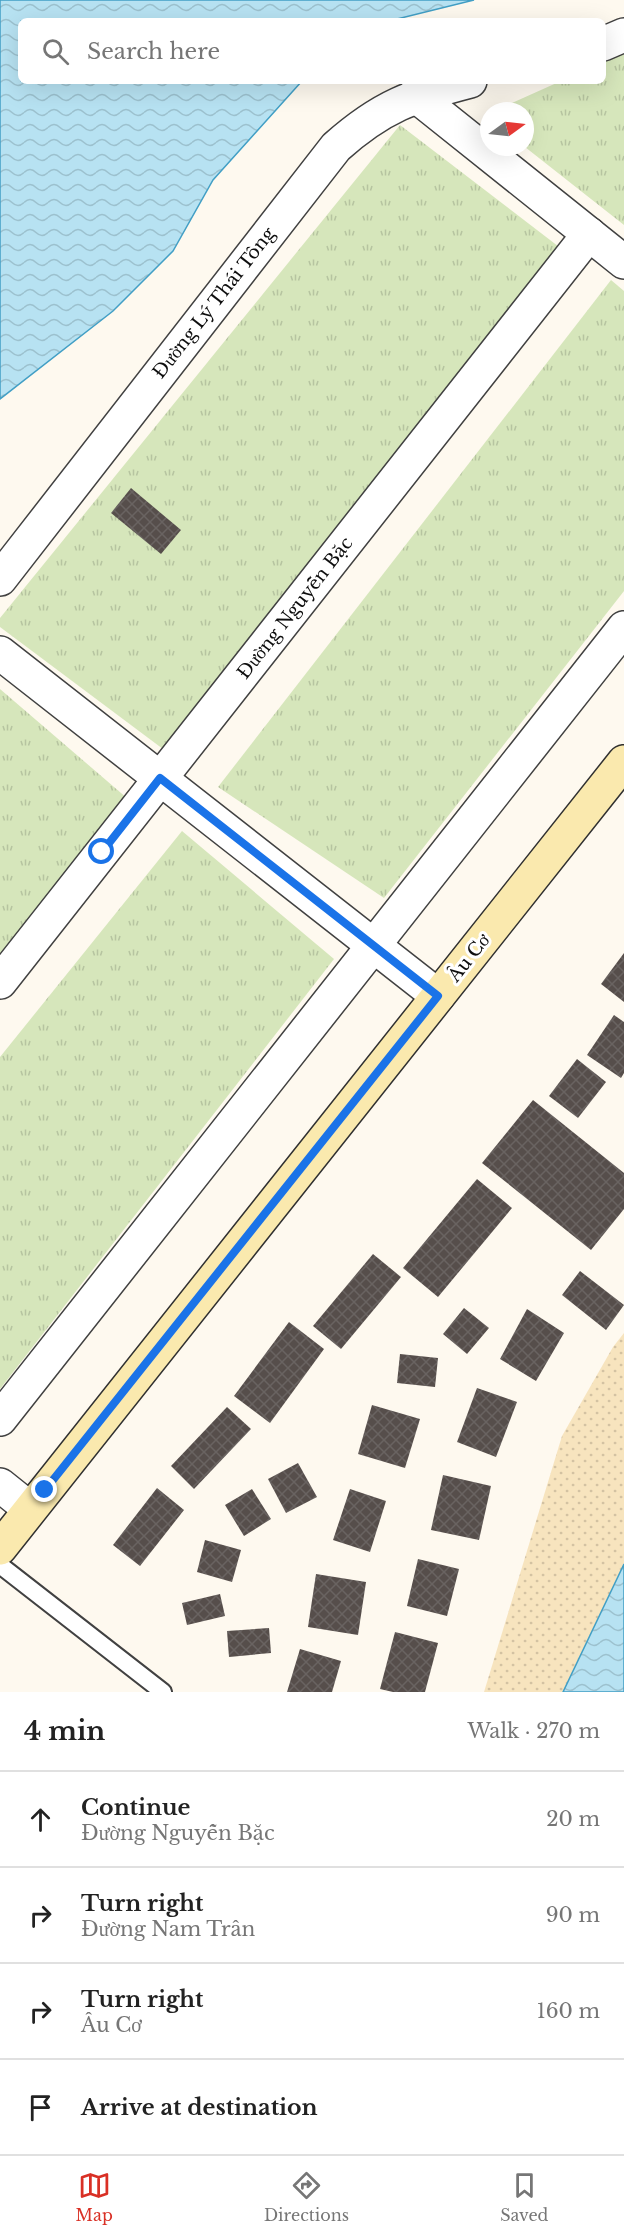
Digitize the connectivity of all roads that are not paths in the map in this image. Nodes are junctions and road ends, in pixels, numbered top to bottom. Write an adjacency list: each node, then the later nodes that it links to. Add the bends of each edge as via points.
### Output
1 (624, 35): 2 (street)
2 (606, 43)
3 (458, 84): 4 (street, Đường Lý Thái Tông)
4 (415, 95): 5 (street); 7 (street, Đường Lý Thái Tông, via 376,114 336,147)
5 (589, 234): 6 (street); 11 (street, Đường Nguyễn Bặc)
6 (624, 262)
7 (0, 579)
8 (624, 628): 12 (street)
9 (0, 653): 11 (street)
10 (624, 762): 14 (main road, Âu Cơ)
11 (160, 778): 12 (street); 13 (street, Đường Nguyễn Bặc)
12 (374, 945): 14 (street); 15 (street)
13 (0, 982)
14 (438, 996): 17 (main road, Âu Cơ)
15 (0, 1419)
16 (0, 1485): 17 (street)
17 (30, 1509): 18 (main road, Âu Cơ)
18 (0, 1548)
19 (0, 1565): 20 (lane)
20 (162, 1692)

